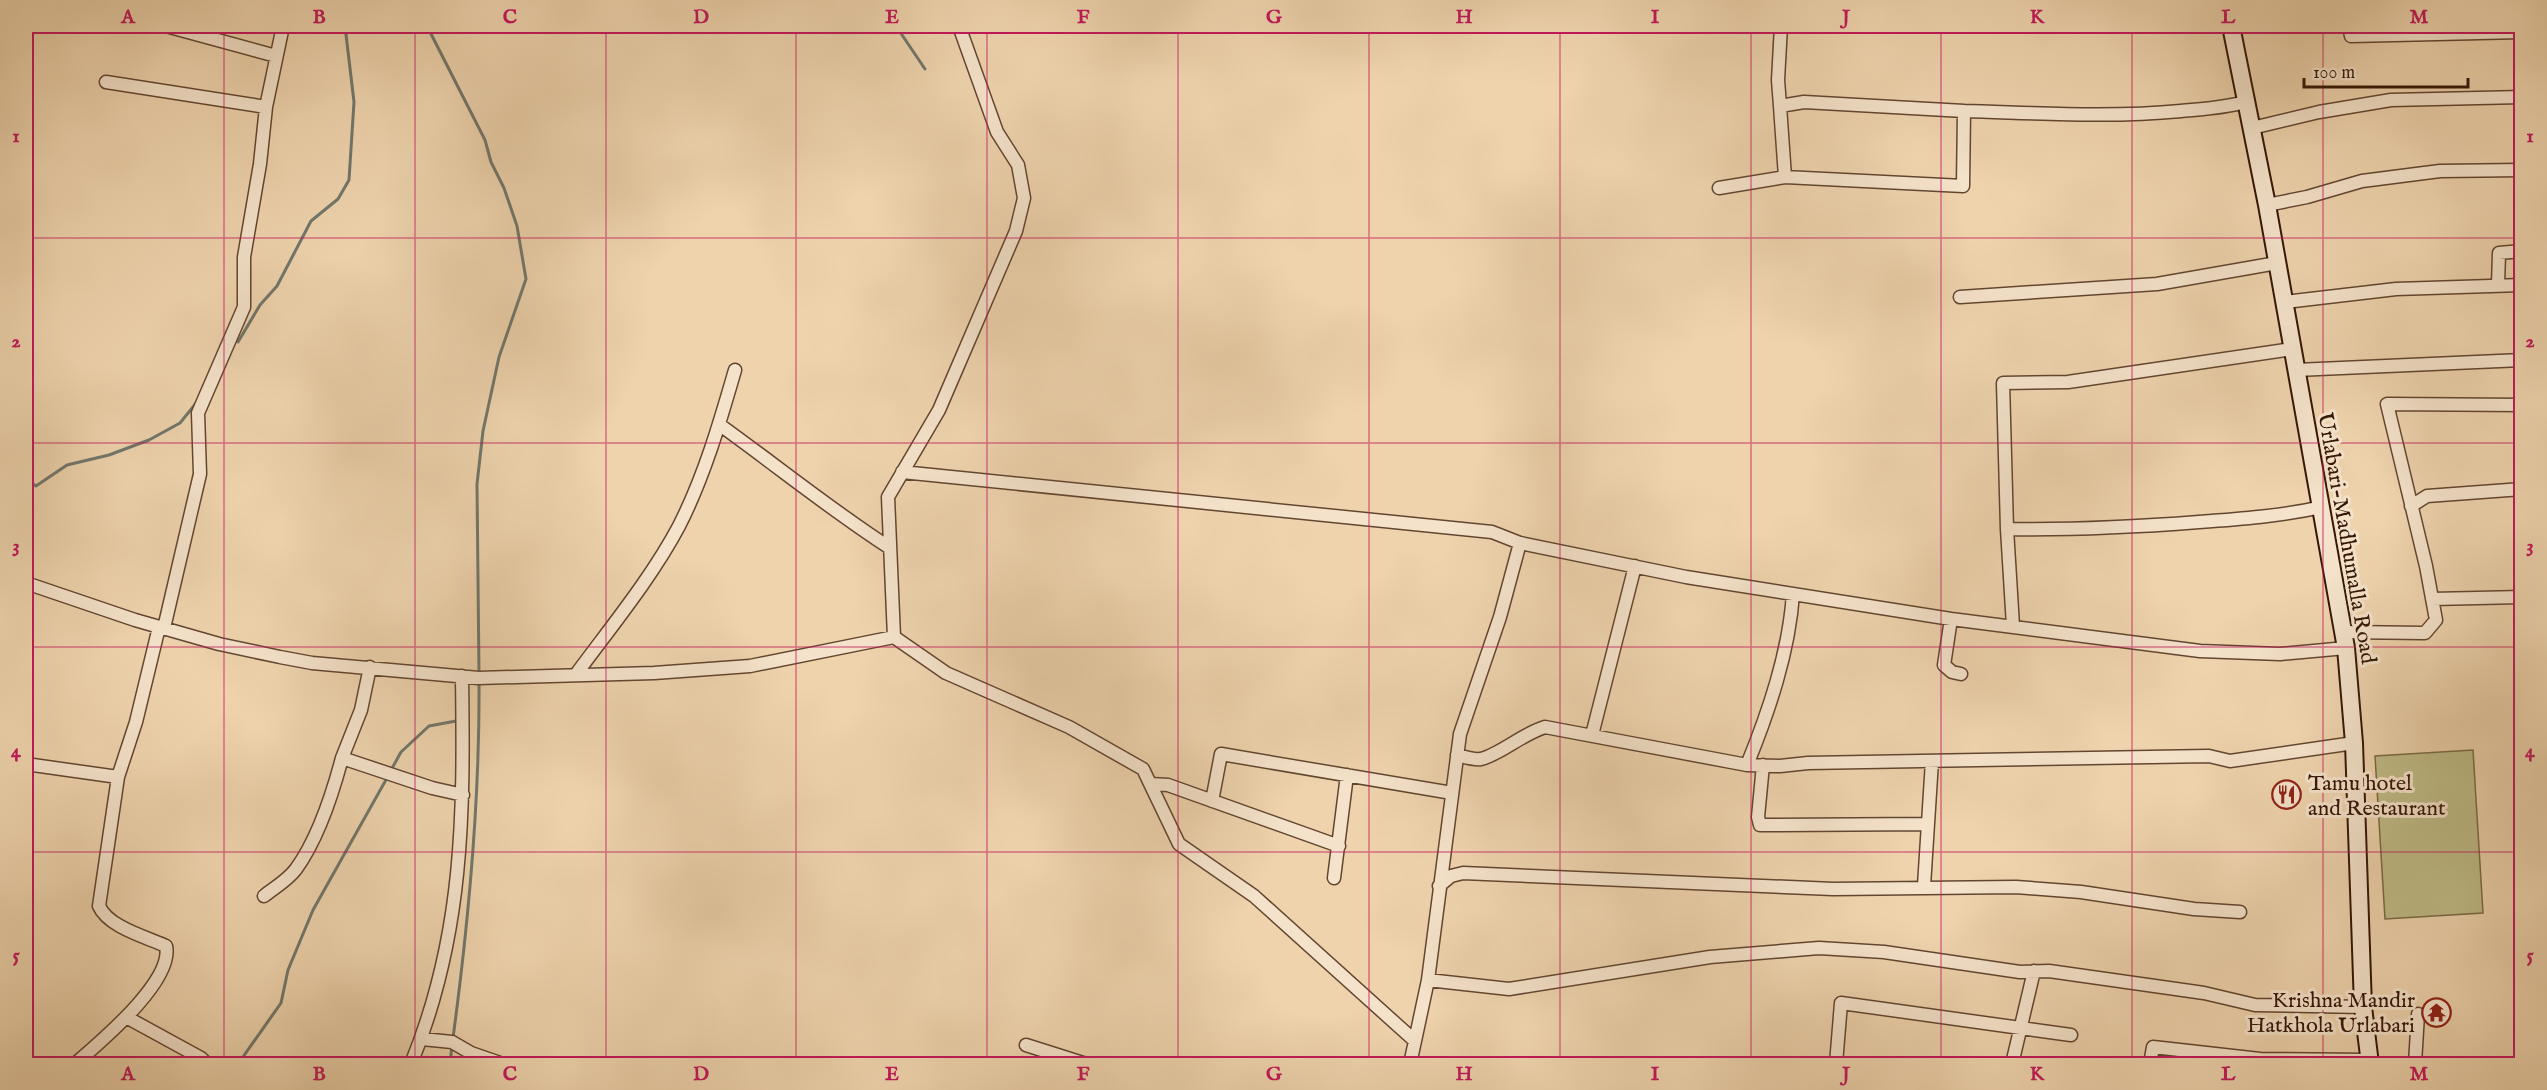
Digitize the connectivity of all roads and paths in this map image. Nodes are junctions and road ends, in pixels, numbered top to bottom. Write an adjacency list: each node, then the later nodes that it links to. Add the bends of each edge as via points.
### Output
1 (166, 26): 8 (street)
2 (283, 26): 8 (street)
3 (959, 26): 32 (street, via 997,132 1018,165 1024,198 1016,231 939,410)
4 (1781, 26): 12 (street)
5 (2231, 26): 11 (main road, Urlabari-Madhumalla Road)
6 (2349, 26): 7 (street, via 2351,36)
7 (2522, 32)
8 (276, 56): 13 (street)
9 (106, 82): 13 (street)
10 (2522, 97): 15 (street, via 2391,100)
11 (2245, 102): 14 (street, via 2162,113 2079,116); 15 (main road, Urlabari-Madhumalla Road)
12 (1780, 106): 14 (street, via 1804,102); 17 (street)
13 (266, 107): 46 (street, via 244,257 244,307 198,413 200,474)
14 (1964, 111): 17 (street, via 1963,186)
15 (2252, 128): 19 (main road, Urlabari-Madhumalla Road)
16 (2522, 170): 19 (street, via 2440,171 2362,181)
17 (1785, 177): 18 (street)
18 (1719, 188)
19 (2267, 205): 21 (main road, Urlabari-Madhumalla Road)
20 (2522, 251): 22 (street, via 2499,253)
21 (2277, 263): 24 (street, via 2157,284); 25 (main road, Urlabari-Madhumalla Road)
22 (2498, 285): 23 (street); 25 (street, via 2396,289)
23 (2522, 285)
24 (1960, 297)
25 (2285, 302): 26 (main road, Urlabari-Madhumalla Road)
26 (2292, 349): 29 (main road, Urlabari-Madhumalla Road); 36 (street, via 2068,382 2003,383)
27 (2522, 360): 29 (street)
28 (735, 370): 31 (street)
29 (2296, 370): 35 (main road, Urlabari-Madhumalla Road)
30 (2522, 405): 34 (street, via 2387,404)
31 (720, 425): 38 (street, via 829,508); 50 (street, via 679,526)
32 (902, 472): 37 (street, via 1460,527 1492,532); 38 (street, via 888,497)
33 (2522, 489): 34 (street, via 2427,496)
34 (2411, 506): 43 (street)
35 (2322, 507): 36 (street, via 2284,516 2152,526); 48 (main road, Urlabari-Madhumalla Road)
36 (2007, 529): 45 (street)
37 (1520, 543): 39 (street); 55 (street, via 1500,617 1460,734)
38 (890, 548): 47 (street)
39 (1635, 566): 41 (street); 53 (street)
40 (26, 583): 46 (street)
41 (1793, 594): 44 (street); 59 (street, via 1781,661 1762,729)
42 (2522, 597): 43 (street)
43 (2432, 599): 48 (street, via 2436,620 2425,633)
44 (1951, 619): 45 (street); 51 (street, via 1944,664)
45 (2013, 626): 48 (street, via 2200,651 2280,654)
46 (162, 628): 49 (street, via 291,659); 62 (street)
47 (894, 637): 50 (street, via 750,666 654,673); 63 (street, via 946,673 1069,727 1143,769)
48 (2345, 640): 54 (main road, Urlabari-Madhumalla Road)
49 (370, 667): 52 (street); 56 (street, via 361,710)
50 (577, 673): 52 (street)
51 (1961, 674)
52 (462, 676): 65 (street)
53 (1592, 735): 55 (street, via 1545,727 1525,733 1479,759); 59 (street)
54 (2354, 743): 57 (street, via 2230,761 2209,756); 76 (main road, Urlabari-Madhumalla Road)
55 (1457, 755): 64 (street)
56 (342, 758): 65 (street); 72 (street, via 308,850 295,871)
57 (1932, 761): 60 (street); 67 (street)
58 (26, 764): 62 (street)
59 (1747, 765): 60 (street)
60 (1763, 765): 67 (street, via 1760,825)
61 (1347, 775): 64 (street); 66 (street, via 1221,754); 68 (street)
62 (118, 777): 78 (street, via 99,906 110,920 166,946 169,956)
63 (1151, 784): 66 (street, via 1168,785); 82 (street, via 1179,844 1254,896)
64 (1452, 793): 70 (street)
65 (463, 795): 81 (street, via 459,877 448,949)
66 (1212, 801): 68 (street)
67 (1928, 824): 71 (street)
68 (1339, 846): 69 (street)
69 (1334, 878)
70 (1439, 886): 71 (street, via 1451,876 1463,873 1833,889); 75 (street)
71 (1924, 886): 73 (street, via 2070,891)
72 (264, 896)
73 (2240, 912)
74 (2034, 971): 75 (street, via 1819,948 1710,957 1509,989); 76 (street, via 2204,993 2255,1005); 79 (street)
75 (1428, 980): 82 (street)
76 (2362, 1007): 84 (main road, Urlabari-Madhumalla Road)
77 (2418, 1014): 94 (street)
78 (126, 1017): 85 (street); 86 (street)
79 (2020, 1028): 80 (street); 91 (street, via 1841,1003); 92 (street)
80 (2071, 1035)
81 (422, 1040): 87 (street); 88 (street, via 452,1042)
82 (1415, 1041): 90 (street)
83 (1026, 1045): 89 (street)
84 (2370, 1062): 93 (street, via 2260,1059 2153,1047)
85 (75, 1065)
86 (207, 1065)
87 (411, 1065)
88 (503, 1065)
89 (1086, 1065)
90 (1410, 1065)
91 (1836, 1065)
92 (2012, 1065)
93 (2151, 1065)
94 (2415, 1065)

